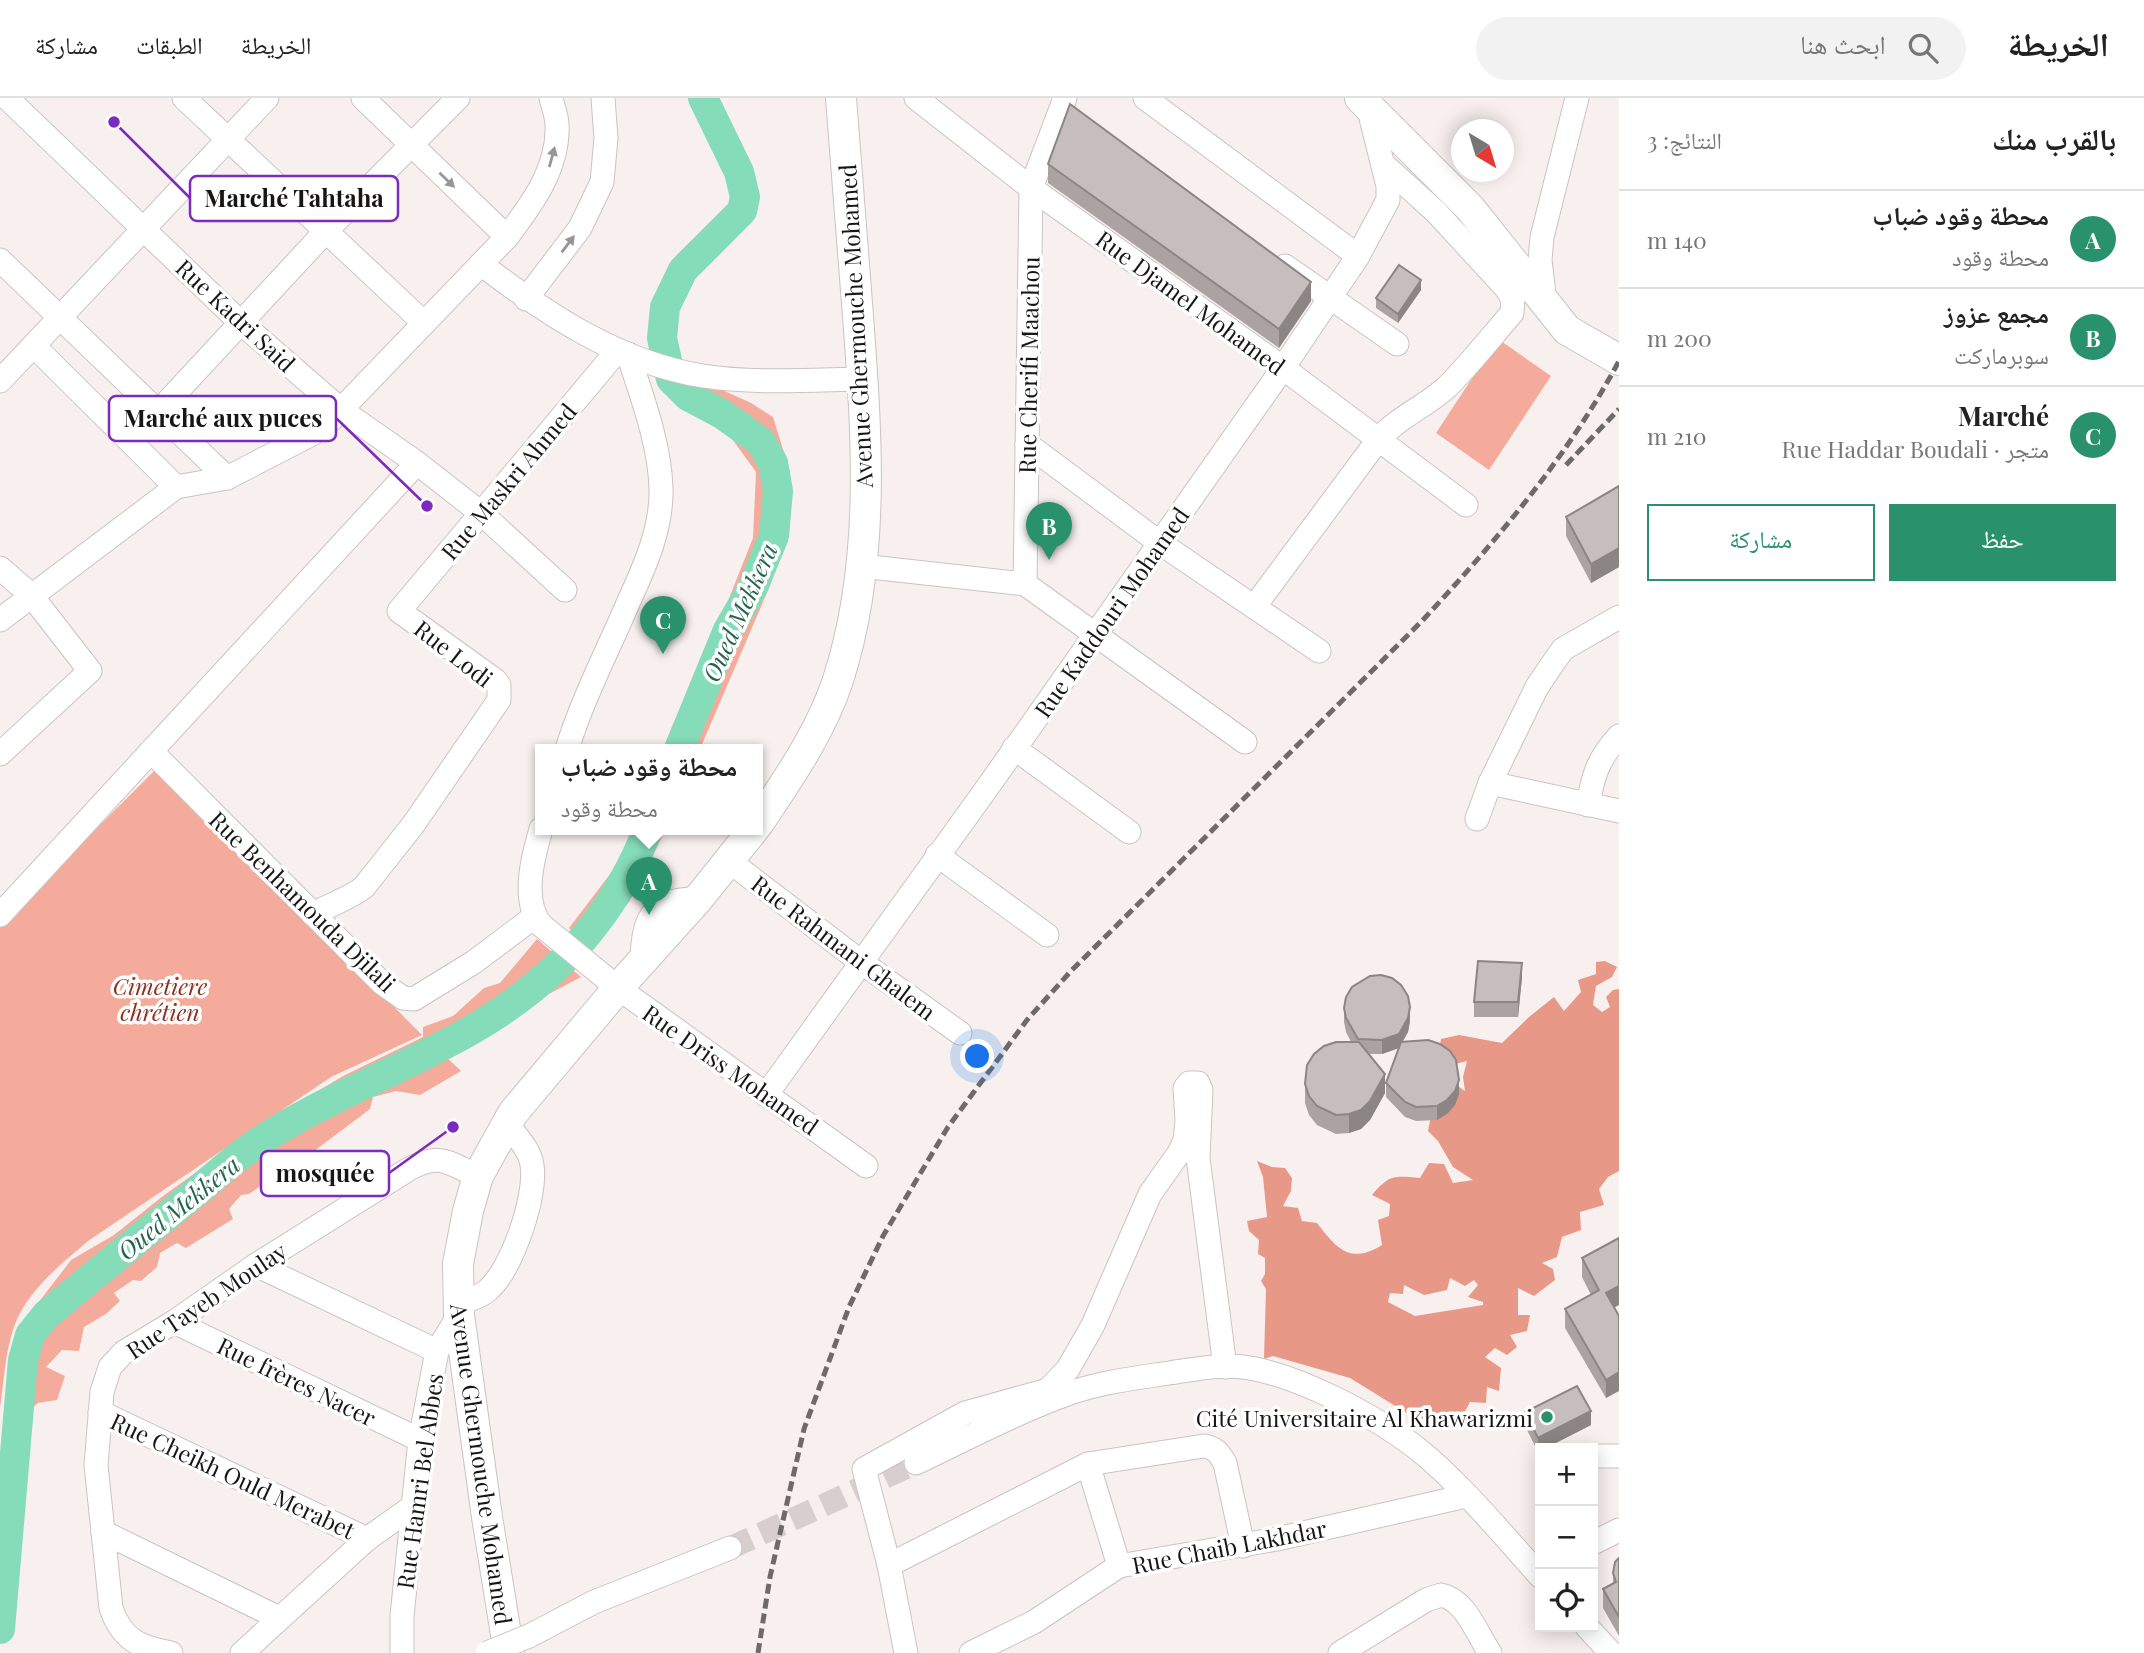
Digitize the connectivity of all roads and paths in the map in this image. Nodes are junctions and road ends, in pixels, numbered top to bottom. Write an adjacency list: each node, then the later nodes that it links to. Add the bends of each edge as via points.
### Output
1 (7, 98): 19 (street, Rue Kadri Said)
2 (184, 98): 15 (street)
3 (267, 98): 15 (street)
4 (363, 98): 16 (street)
5 (458, 98): 16 (street)
6 (551, 98): 21 (street, one-way to 6, via 542,186 554,155 557,124)
7 (603, 98): 27 (street, one-way to 7, via 580,228 602,182)
8 (841, 98): 38 (main road, Avenue Ghermouche Mohamed)
9 (916, 98): 18 (street, Rue Djamel Mohamed)
10 (1145, 98): 23 (street)
11 (1577, 98): 28 (street, via 1542,237)
12 (1064, 99): 14 (street); 18 (street, Rue Cherifi Maachou)
13 (1364, 102): 17 (street, Rue Kaddouri Mohamed); 28 (main road, via 1470,208)
14 (1086, 117)
15 (228, 139): 19 (street); 20 (street)
16 (412, 145): 20 (street); 21 (street, one-way to 21)
17 (1382, 164): 23 (street, Rue Kaddouri Mohamed, via 1388,200); 41 (street, via 1436,212 1513,299 1512,313 1447,387)
18 (1031, 188): 37 (street, Rue Djamel Mohamed); 42 (street, Rue Cherifi Maachou)
19 (142, 228): 29 (street); 30 (street, Rue Kadri Said)
20 (326, 231): 30 (street); 31 (street)
21 (507, 237): 25 (street)
22 (1264, 249): 26 (street)
23 (1358, 256): 26 (street, Rue Kaddouri Mohamed)
24 (0, 260): 29 (street)
25 (481, 264): 27 (street); 31 (street)
26 (1331, 297): 32 (street); 37 (street, Rue Kaddouri Mohamed)
27 (526, 299): 34 (street)
28 (1545, 303): 35 (main road, via 1567,330)
29 (59, 317): 33 (street); 40 (street)
30 (240, 322): 39 (street, Rue Kadri Said); 40 (street)
31 (424, 323): 39 (street)
32 (1397, 344)
33 (33, 346): 36 (street); 45 (street)
34 (630, 355): 38 (street, via 701,376 756,381); 47 (street, Rue Maskri Ahmed); 62 (street, via 656,456 661,489 657,526 645,566)
35 (1619, 360)
36 (5, 366)
37 (1283, 368): 41 (street, Rue Djamel Mohamed); 48 (street, Rue Kaddouri Mohamed)
38 (863, 379): 49 (main road, Avenue Ghermouche Mohamed, via 867,463)
39 (341, 410): 43 (street, Rue Kadri Said); 44 (street, via 312,434)
40 (158, 412): 44 (street)
41 (1378, 440): 46 (street, Rue Djamel Mohamed); 54 (street)
42 (1027, 444): 48 (street); 51 (street, Rue Cherifi Maachou)
43 (417, 463): 47 (street, Rue Kadri Said); 64 (street)
44 (227, 478): 45 (street)
45 (176, 486): 53 (street)
46 (1466, 505)
47 (481, 513): 52 (street, Rue Kadri Said); 55 (street, Rue Maskri Ahmed)
48 (1160, 543): 54 (street); 58 (street, Rue Kaddouri Mohamed)
49 (861, 566): 51 (street); 69 (main road, Avenue Ghermouche Mohamed, via 855,616 837,681 818,726)
50 (0, 568): 53 (street)
51 (1025, 584): 58 (street)
52 (565, 590)
53 (31, 594): 57 (street); 65 (street, via 90,671)
54 (1254, 607): 59 (street)
55 (399, 611): 77 (street, Rue Lodi, via 495,680 499,699 414,825 363,887)
56 (1619, 617): 66 (street, via 1563,649 1537,687)
57 (0, 620)
58 (1095, 633): 61 (street); 63 (street, Rue Kaddouri Mohamed)
59 (1319, 651)
60 (1619, 736): 67 (street, via 1594,773)
61 (1245, 742)
62 (569, 744)
63 (1014, 748): 71 (street); 74 (street, Rue Kaddouri Mohamed)
64 (151, 751): 76 (street); 77 (street, Rue Benhamouda Djilali)
65 (0, 754)
66 (1490, 783): 67 (street); 70 (street)
67 (1588, 805): 68 (street)
68 (1619, 811)
69 (763, 817)
70 (1477, 819)
71 (1129, 832)
72 (540, 835): 78 (street, via 530,886)
73 (749, 835): 75 (main road, Avenue Ghermouche Mohamed)
74 (937, 855): 79 (street); 80 (street, Rue Kaddouri Mohamed)
75 (729, 861): 80 (street, Rue Rahmani Ghalem); 81 (main road, Avenue Ghermouche Mohamed, via 642,962)
76 (1, 912)
77 (313, 914): 78 (street, Rue Benhamouda Djilali, via 382,983 403,998 414,999)
78 (538, 921): 81 (street, Rue Driss Mohamed)
79 (1047, 935)
80 (861, 962): 82 (street, Rue Rahmani Ghalem); 83 (street, Rue Kaddouri Mohamed)
81 (607, 980): 83 (street, Rue Driss Mohamed); 84 (main road, Avenue Ghermouche Mohamed)
82 (960, 1033)
83 (766, 1095): 85 (street, Rue Driss Mohamed)
84 (507, 1124): 86 (main road, Avenue Ghermouche Mohamed); 88 (street, via 532,1164 531,1195 513,1256 501,1276 487,1292)
85 (866, 1166)
86 (478, 1176): 87 (street, Rue Tayeb Moulay, via 439,1159 427,1159); 88 (main road, Avenue Ghermouche Mohamed, via 458,1264)
87 (256, 1265): 89 (street, Rue Tayeb Moulay); 90 (street)
88 (459, 1310): 90 (street, Rue Hamri Bel Abbes); 111 (main road, Avenue Ghermouche Mohamed, via 486,1517)
89 (174, 1322): 92 (street, Rue Tayeb Moulay, via 124,1352 110,1367); 93 (street, Rue frères Nacer)
90 (437, 1351): 93 (street, Rue Hamri Bel Abbes)
91 (1225, 1367): 96 (street, via 1112,1382 1070,1393); 98 (street, via 1271,1373 1387,1427 1421,1452); 106 (street, via 1190,1147 1150,1194 1069,1370 1048,1390 965,1413 864,1469)
92 (100, 1412): 101 (street, Rue Tayeb Moulay, via 96,1465); 102 (street, Rue Cheikh Ould Merabet)
93 (420, 1440): 99 (street, Rue Hamri Bel Abbes)
94 (1598, 1456): 95 (street)
95 (1619, 1456)
96 (916, 1463)
97 (1088, 1464): 104 (street, via 1213,1448 1225,1463); 106 (street); 107 (street)
98 (1466, 1496): 104 (street, Rue Chaib Lakhdar); 108 (street)
99 (415, 1504): 102 (street); 115 (street, Rue Hamri Bel Abbes)
100 (1619, 1530): 103 (street)
101 (103, 1532): 109 (street); 113 (street, Rue Tayeb Moulay, via 117,1625 131,1641)
102 (367, 1539): 109 (street)
103 (1598, 1540)
104 (1243, 1546): 107 (street, Rue Chaib Lakhdar)
105 (730, 1548): 111 (street, via 593,1602)
106 (889, 1565): 117 (street)
107 (1119, 1566): 118 (street, Rue Chaib Lakhdar, via 1034,1622)
108 (1535, 1571)
109 (279, 1618): 114 (street)
110 (1592, 1632): 120 (street)
111 (519, 1644): 116 (street, bridge)
112 (1488, 1652): 119 (street, via 1455,1600 1441,1595)
113 (171, 1653)
114 (242, 1653)
115 (402, 1653)
116 (487, 1653)
117 (906, 1653)
118 (971, 1653)
119 (1340, 1653)
120 (1611, 1653)

